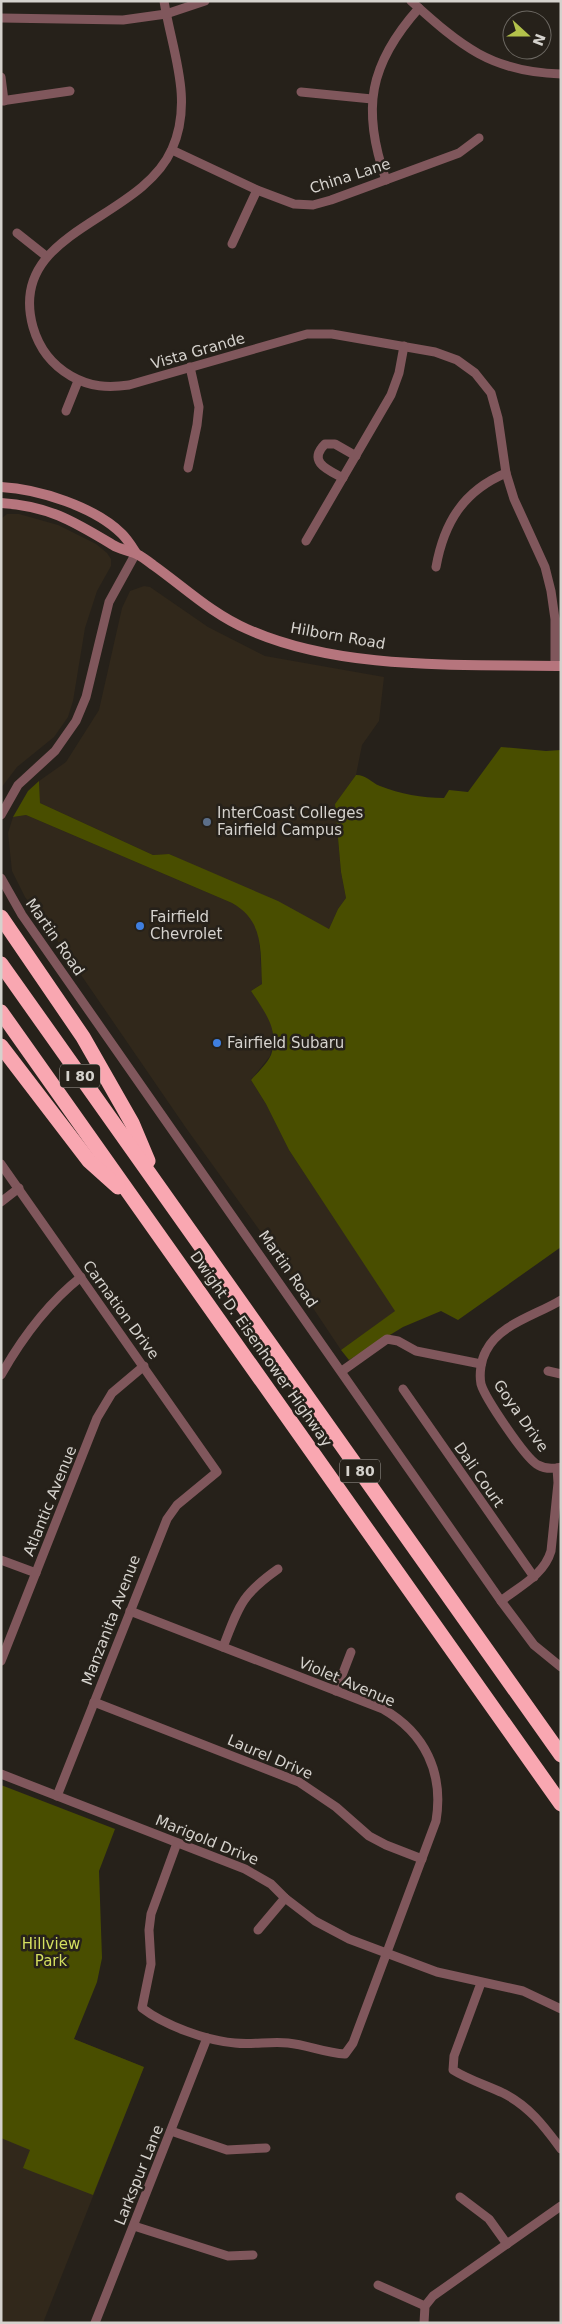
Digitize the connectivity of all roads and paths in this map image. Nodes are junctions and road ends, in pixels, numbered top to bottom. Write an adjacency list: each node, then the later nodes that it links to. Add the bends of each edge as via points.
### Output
1 (164, 1): 5 (street, Vista Grande)
2 (205, 1): 5 (street)
3 (411, 1): 4 (street)
4 (418, 8): 7 (street, via 464,46 484,58 533,73); 11 (street, via 389,46 378,72)
5 (166, 14): 6 (street, via 123,20); 14 (street, Vista Grande, via 183,105)
6 (1, 18)
7 (561, 74)
8 (1, 77): 12 (street)
9 (70, 91): 12 (street)
10 (301, 92): 11 (street)
11 (372, 99): 15 (street, via 376,149)
12 (3, 101)
13 (479, 138): 15 (street, China Lane, via 459,153)
14 (172, 150): 16 (street, China Lane); 19 (street, Vista Grande, via 146,186 61,241)
15 (386, 180): 16 (street, China Lane, via 313,205 294,204)
16 (257, 190): 18 (street)
17 (17, 234): 19 (street)
18 (232, 244)
19 (46, 256): 22 (street, Vista Grande, via 32,288 31,320 37,339 49,358 63,372)
20 (404, 346): 21 (street, Vista Grande, via 332,334 307,334); 24 (street, via 391,395); 26 (street, Vista Grande, via 450,357 475,373 490,393 498,418)
21 (190, 367): 22 (street, Vista Grande, via 130,385 99,387); 25 (street, via 199,407)
22 (78, 380): 23 (street)
23 (66, 411)
24 (356, 456): 27 (street); 27 (street, via 335,444 325,444 320,450 318,458 321,465)
25 (188, 468)
26 (506, 473): 32 (street, via 486,481 471,493 440,542); 33 (street, Vista Grande, via 551,591)
27 (342, 478): 30 (street)
28 (1, 487): 31 (street, Hilborn Road, via 44,494 88,511 122,534)
29 (1, 502): 31 (street, Hilborn Road, via 55,513 115,547)
30 (306, 541)
31 (136, 553): 33 (street, Hilborn Road, via 229,620 267,638 296,646 359,658 408,662); 34 (street, via 109,602 86,697 76,721 55,751 18,785)
32 (436, 567)
33 (558, 666)
34 (1, 815)
35 (1, 878): 49 (street, Martin Road, via 22,915)
36 (1, 918): 42 (highway, via 83,1037 132,1123)
37 (1, 964): 42 (highway, Dwight D. Eisenhower Highway / I 80)
38 (1, 1012): 44 (highway, Dwight D. Eisenhower Highway / I 80)
39 (1, 1046): 44 (highway, via 88,1161)
40 (1, 1164): 41 (street, Carnation Drive)
41 (19, 1188): 43 (street); 45 (street, Carnation Drive)
42 (159, 1188): 68 (highway, Dwight D. Eisenhower Highway / I 80)
43 (1, 1202)
44 (139, 1206): 71 (highway, Dwight D. Eisenhower Highway / I 80)
45 (81, 1277): 48 (street, Carnation Drive); 52 (street, via 46,1309)
46 (561, 1300): 47 (street, via 500,1333 490,1343)
47 (481, 1364): 49 (street, via 416,1351 387,1339); 54 (street, Goya Drive, via 487,1398 524,1452 539,1466)
48 (144, 1366): 55 (street, Carnation Drive); 58 (street, Atlantic Avenue, via 121,1384 105,1404)
49 (342, 1371): 60 (street, Martin Road)
50 (548, 1371): 51 (street)
51 (561, 1374)
52 (1, 1375)
53 (403, 1389): 59 (street, Dali Court)
54 (559, 1467): 59 (street, Goya Drive, via 551,1551 543,1569)
55 (217, 1472): 61 (street, Manzanita Avenue, via 177,1505 167,1519)
56 (1, 1560): 58 (street)
57 (278, 1569): 62 (street, via 249,1591)
58 (36, 1573): 64 (street, Atlantic Avenue)
59 (534, 1576): 60 (street, Goya Drive)
60 (501, 1601): 65 (street, Martin Road, via 534,1645)
61 (130, 1611): 62 (street, Violet Avenue); 67 (street, Manzanita Avenue)
62 (223, 1647): 66 (street, Violet Avenue)
63 (351, 1652): 66 (street)
64 (1, 1661)
65 (561, 1667)
66 (336, 1691): 73 (street, Violet Avenue, via 396,1717 414,1733 427,1753 436,1775 438,1806)
67 (94, 1702): 70 (street, Manzanita Avenue); 73 (street, Laurel Drive, via 299,1782 336,1807 369,1836)
68 (561, 1755)
69 (1, 1774): 70 (street, Marigold Drive)
70 (56, 1796): 72 (street, Marigold Drive)
71 (561, 1804)
72 (177, 1843): 74 (street, Marigold Drive, via 258,1875); 79 (street, via 150,1914 151,1964 142,2008 153,2016)
73 (422, 1859): 76 (street, Violet Avenue)
74 (285, 1898): 75 (street); 76 (street, Marigold Drive, via 330,1930)
75 (258, 1930)
76 (386, 1953): 77 (street, Marigold Drive, via 437,1972); 79 (street, Violet Avenue, via 345,2054 332,2054 287,2042 235,2043)
77 (481, 1982): 78 (street, Marigold Drive, via 523,1992); 82 (street, via 454,2056 453,2070 515,2099 532,2113)
78 (561, 2009)
79 (207, 2038): 80 (street, Larkspur Lane)
80 (171, 2131): 81 (street, via 227,2150); 85 (street, Larkspur Lane)
81 (266, 2148)
82 (561, 2149)
83 (460, 2197): 86 (street, via 489,2219)
84 (561, 2206): 86 (street)
85 (134, 2226): 87 (street, via 228,2256); 90 (street, Larkspur Lane)
86 (507, 2244): 89 (street, via 434,2296)
87 (253, 2254)
88 (378, 2285): 89 (street)
89 (425, 2306): 91 (street)
90 (96, 2323)
91 (424, 2323)

